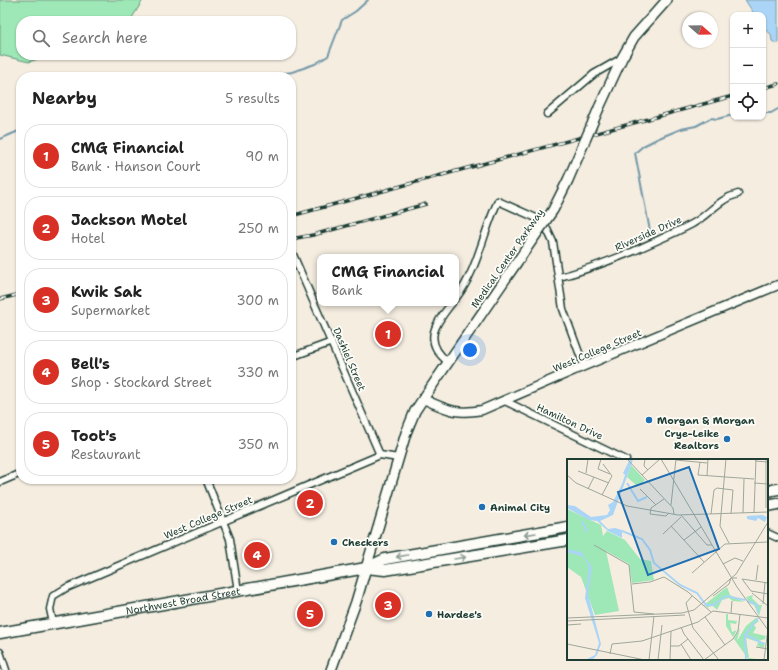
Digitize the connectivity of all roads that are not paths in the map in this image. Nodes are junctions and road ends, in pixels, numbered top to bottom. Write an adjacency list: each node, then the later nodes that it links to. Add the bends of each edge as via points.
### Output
1 (667, 0): 2 (main road, Medical Center Parkway, via 634,37)
2 (622, 58): 3 (street, via 594,74); 12 (main road, Medical Center Parkway, bridge, via 553,210)
3 (547, 114)
4 (738, 194): 6 (street, Riverside Drive, via 729,196 694,223 660,240 580,272)
5 (296, 261): 10 (street, Dashiel Street)
6 (559, 277): 8 (street, via 553,242 546,227 534,217 498,201 469,278); 13 (street, via 563,309)
7 (778, 285): 13 (street, West College Street)
8 (459, 294)
9 (450, 306): 12 (street, via 438,321 433,343)
10 (332, 342): 11 (street); 16 (street, Dashiel Street)
11 (296, 355)
12 (448, 362): 14 (main road, Medical Center Parkway)
13 (584, 366): 15 (street, West College Street)
14 (422, 400): 15 (street, West College Street, via 455,412 468,413); 17 (main road, Medical Center Parkway, via 406,433)
15 (505, 401): 18 (street, Hamilton Drive)
16 (380, 455): 17 (street); 26 (street, West College Street)
17 (398, 458): 33 (main road, Medical Center Parkway)
18 (624, 459)
19 (16, 475): 20 (street)
20 (0, 482)
21 (208, 484): 26 (street)
22 (778, 489): 23 (main road)
23 (768, 491)
24 (778, 504): 25 (main road)
25 (768, 506)
26 (223, 521): 34 (street, via 230,539); 35 (street, West College Street, via 66,588 53,596 50,609)
27 (567, 527): 28 (main road, Northwest Broad Street)
28 (555, 529): 32 (main road); 33 (main road, Northwest Broad Street, one-way to 33, via 385,559)
29 (768, 533): 30 (street)
30 (778, 538)
31 (567, 540): 32 (main road, Northwest Broad Street)
32 (557, 542): 33 (main road, Northwest Broad Street, one-way to 32, via 385,570)
33 (366, 568): 34 (main road, Northwest Broad Street); 39 (main road, Medical Center Parkway)
34 (238, 591): 35 (main road, Northwest Broad Street)
35 (53, 623): 36 (main road, Northwest Broad Street)
36 (0, 633)
37 (0, 652): 38 (street)
38 (6, 670)
39 (331, 670)

